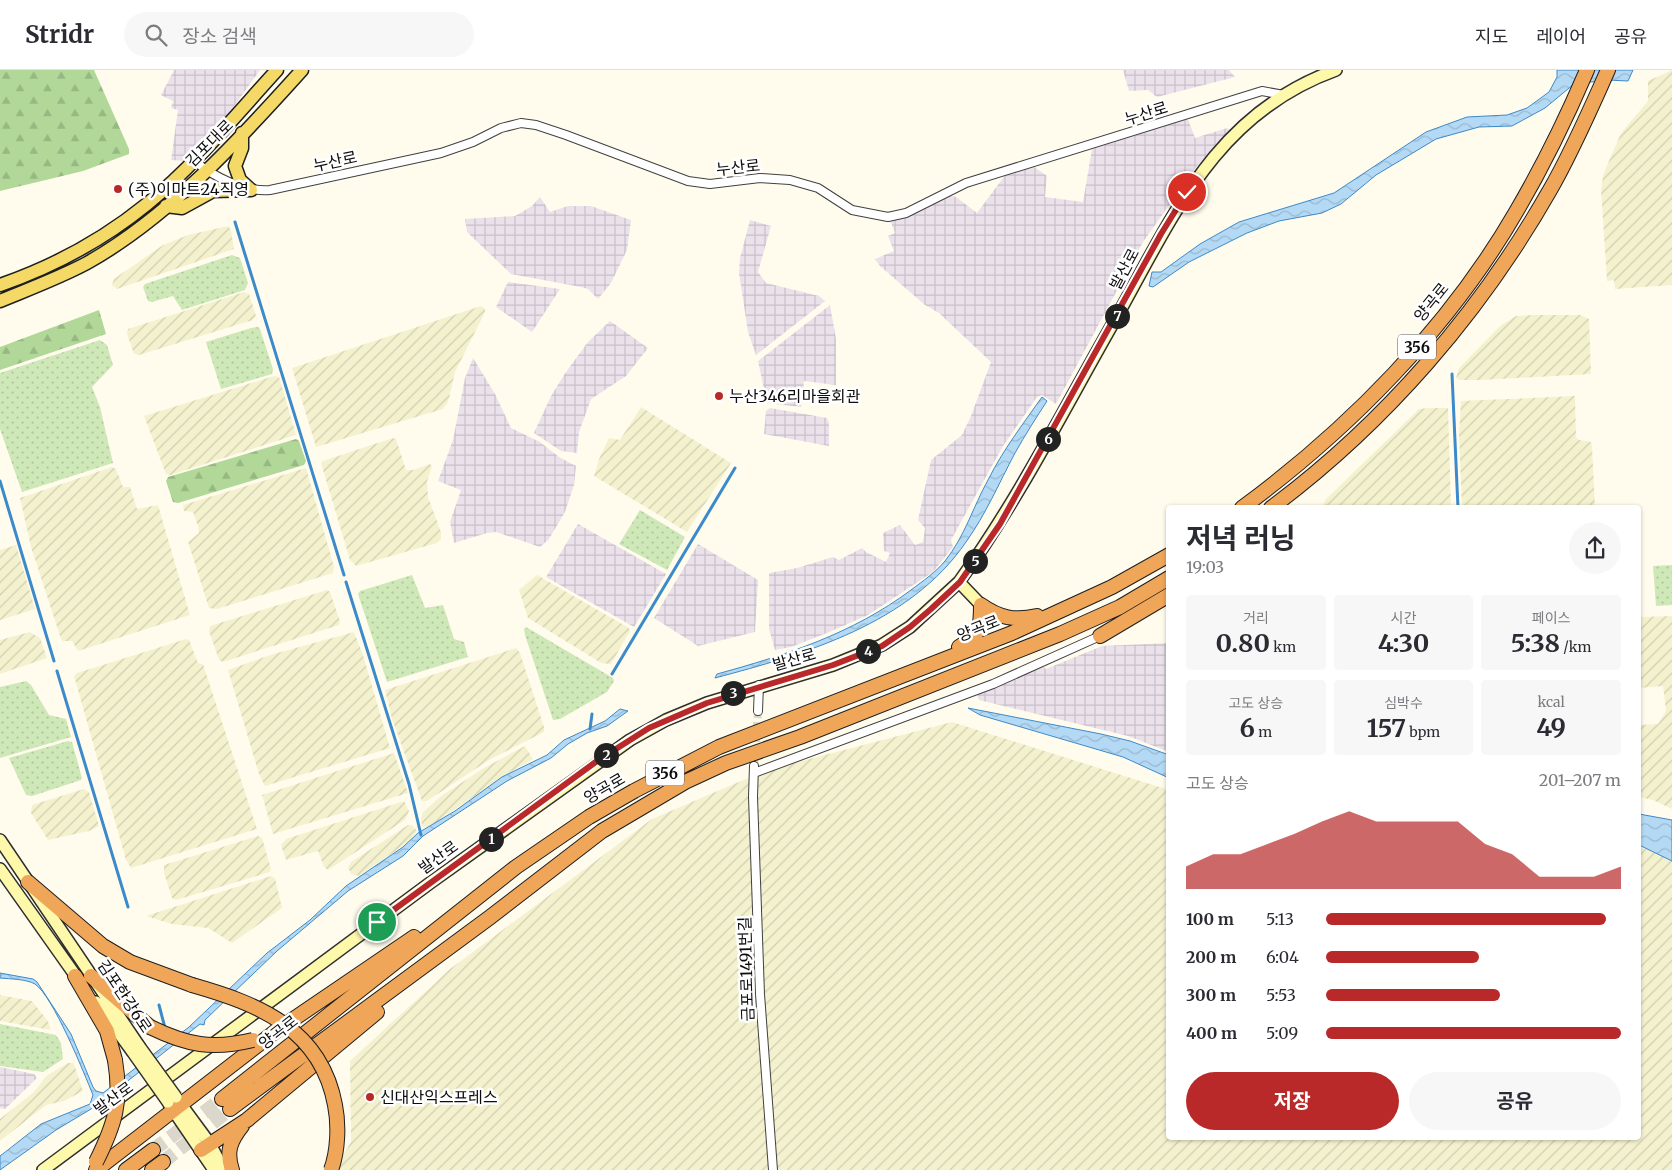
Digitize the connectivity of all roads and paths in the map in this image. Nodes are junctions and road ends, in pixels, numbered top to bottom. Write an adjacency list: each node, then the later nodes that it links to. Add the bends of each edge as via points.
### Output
1 (277, 70): 8 (main road, 김포대로)
2 (302, 70): 7 (main road, 김포대로)
3 (1336, 70): 6 (street, 발산로)
4 (1587, 70): 15 (highway, 양곡로 / 356, via 1551,151 1516,214 1438,323 1352,415)
5 (1608, 70): 14 (highway, 356, via 1551,189 1449,337 1406,387)
6 (1284, 95): 10 (street, 누산로, via 1262,91 966,182 906,213 888,217 852,210 818,188 790,180 760,178 710,184 688,181 558,132 521,124 506,126 473,142 441,152 270,190); 20 (street, 발산로, via 1225,144 1187,192 1012,503)
7 (242, 133): 9 (main road, 김포대로); 10 (main road, via 242,148 235,166 240,180)
8 (193, 160): 9 (street, 누산로); 12 (main road, 김포대로, via 146,204 88,244)
9 (206, 170): 10 (street, 누산로); 11 (main road, 김포대로)
10 (251, 190): 11 (main road, via 214,191 182,208)
11 (166, 206): 13 (main road, 김포대로, via 87,263)
12 (0, 285)
13 (0, 301)
14 (1309, 479): 16 (highway, 356); 17 (highway)
15 (1246, 505)
16 (1275, 505)
17 (1282, 505)
18 (1166, 557): 23 (highway, 양곡로 / 356)
19 (1166, 580): 32 (highway, 양곡로 / 356, via 1060,634 726,763 685,782 602,831)
20 (960, 582): 22 (street); 26 (street, 발산로, via 910,627 882,646 833,665)
21 (1166, 597): 24 (highway)
22 (980, 605): 23 (highway, via 1008,619 1022,620); 25 (highway, via 978,633)
23 (1062, 610): 25 (highway, 양곡로 / 356)
24 (1100, 636): 48 (street, 금포로1491번길, via 993,684 754,769 760,994)
25 (916, 671): 29 (highway, 양곡로 / 356, via 719,747 674,768 589,817)
26 (759, 685): 27 (street); 42 (street, 발산로, via 666,720 597,761)
27 (758, 712)
28 (0, 840): 31 (street, 김포한강6로)
29 (516, 867): 32 (highway, 양곡로 / 356, via 226,1104); 35 (highway)
30 (0, 869): 33 (street, 김포한강6로)
31 (28, 882): 34 (street, 김포한강6로); 47 (highway, bridge, via 102,946 130,962 263,1010 280,1020 311,1048 325,1070 337,1115 337,1140)
32 (489, 918): 38 (highway)
33 (75, 976): 36 (street, 김포한강6로); 41 (highway, bridge, via 107,1031 119,1083 115,1120)
34 (91, 976): 35 (highway, bridge, via 150,1028 175,1039 200,1045 230,1046); 36 (street, 김포한강6로)
35 (276, 1031): 37 (highway)
36 (136, 1048): 37 (street, 김포한강6로, bridge)
37 (175, 1103): 39 (street, 김포한강6로); 41 (highway)
38 (247, 1120): 39 (highway); 46 (highway, via 228,1152)
39 (206, 1147): 44 (street, 김포한강6로); 45 (street, 김포한강6로)
40 (153, 1150): 43 (highway)
41 (93, 1167)
42 (43, 1170)
43 (126, 1170)
44 (214, 1170)
45 (224, 1170)
46 (232, 1170)
47 (331, 1170)
48 (773, 1170)

